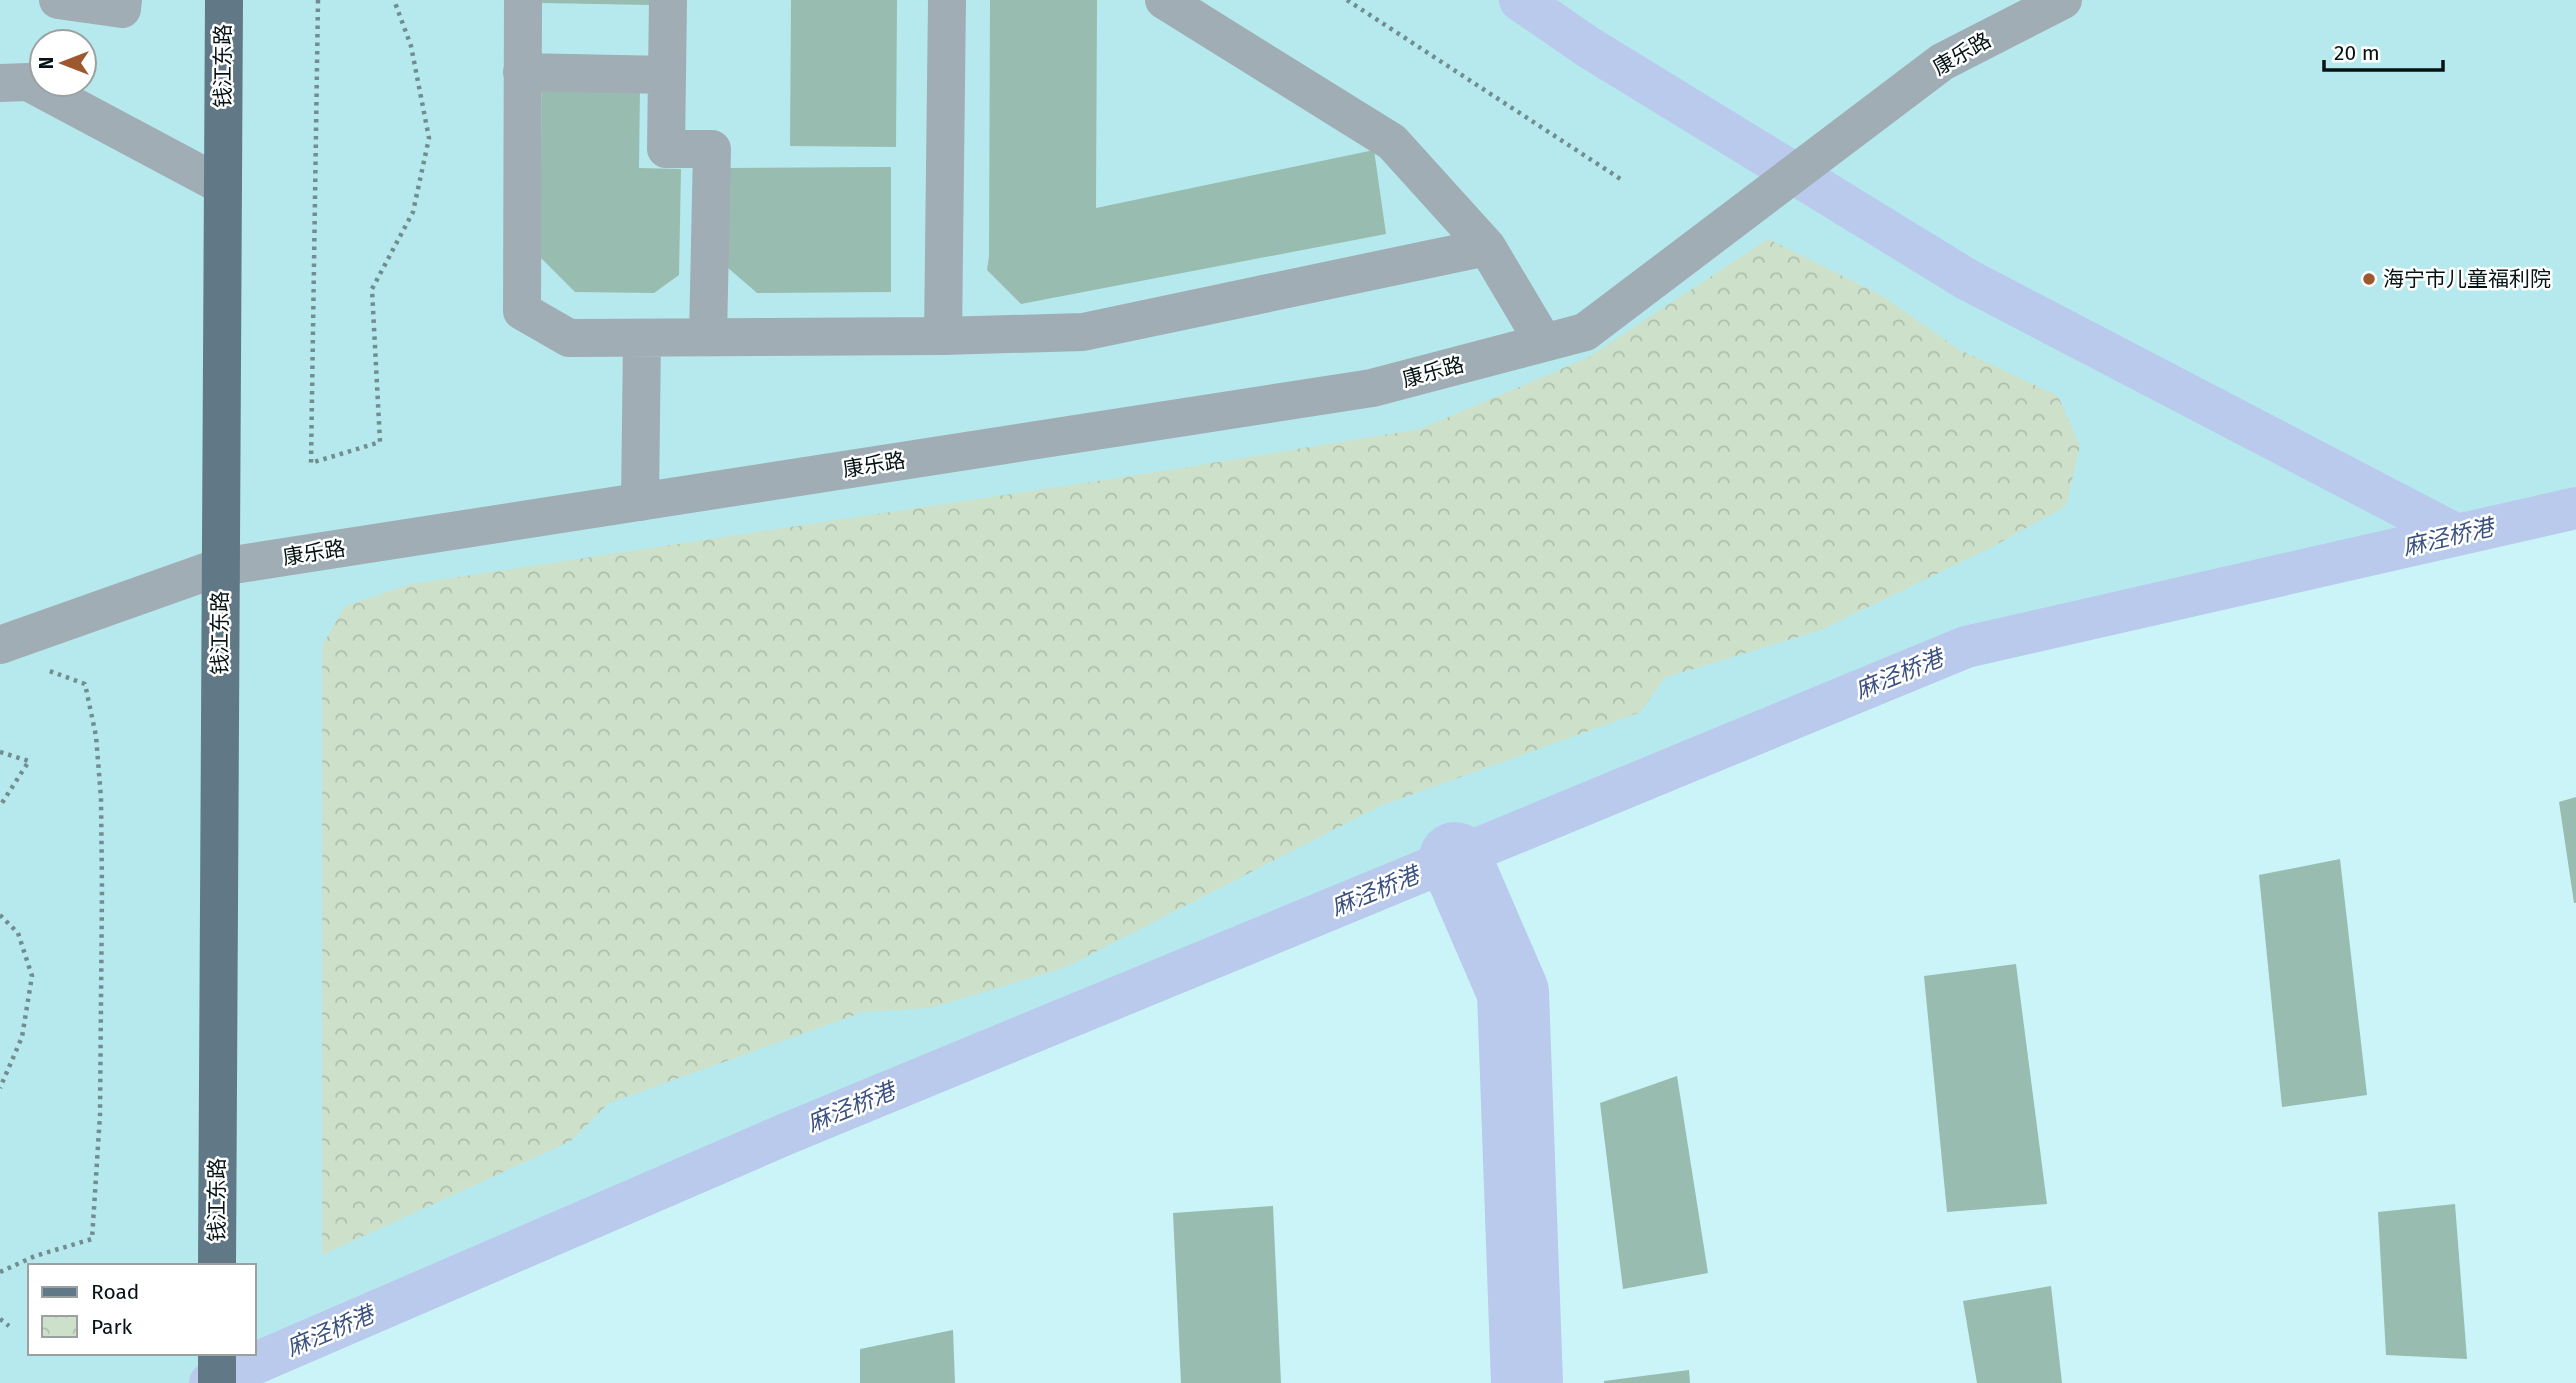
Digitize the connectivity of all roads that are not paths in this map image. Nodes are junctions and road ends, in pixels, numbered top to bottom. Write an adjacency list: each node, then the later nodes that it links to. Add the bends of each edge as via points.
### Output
1 (58, 0): 2 (street, via 122,9)
2 (123, 0)
3 (224, 0): 12 (main road, 钱江东路)
4 (523, 0): 9 (street)
5 (668, 0): 10 (street)
6 (947, 0): 14 (street)
7 (1164, 0): 13 (street, via 1392,142)
8 (2063, 0): 17 (street, 康乐路, via 1942,62 1585,332)
9 (523, 72): 10 (street); 16 (street, via 523,311 569,338)
10 (667, 75): 15 (street, via 666,149 712,149)
11 (0, 83): 12 (street, via 28,82)
12 (223, 186): 19 (main road, 钱江东路)
13 (1487, 247): 14 (street, via 1083,332); 17 (street)
14 (943, 336): 15 (street)
15 (708, 337): 16 (street)
16 (642, 338): 18 (street)
17 (1544, 343): 18 (street, 康乐路, via 1372,388)
18 (640, 502): 19 (street, 康乐路)
19 (220, 567): 20 (street, 康乐路); 21 (main road, 钱江东路)
20 (0, 645)
21 (217, 1264)
22 (217, 1355): 23 (main road)
23 (216, 1383)

